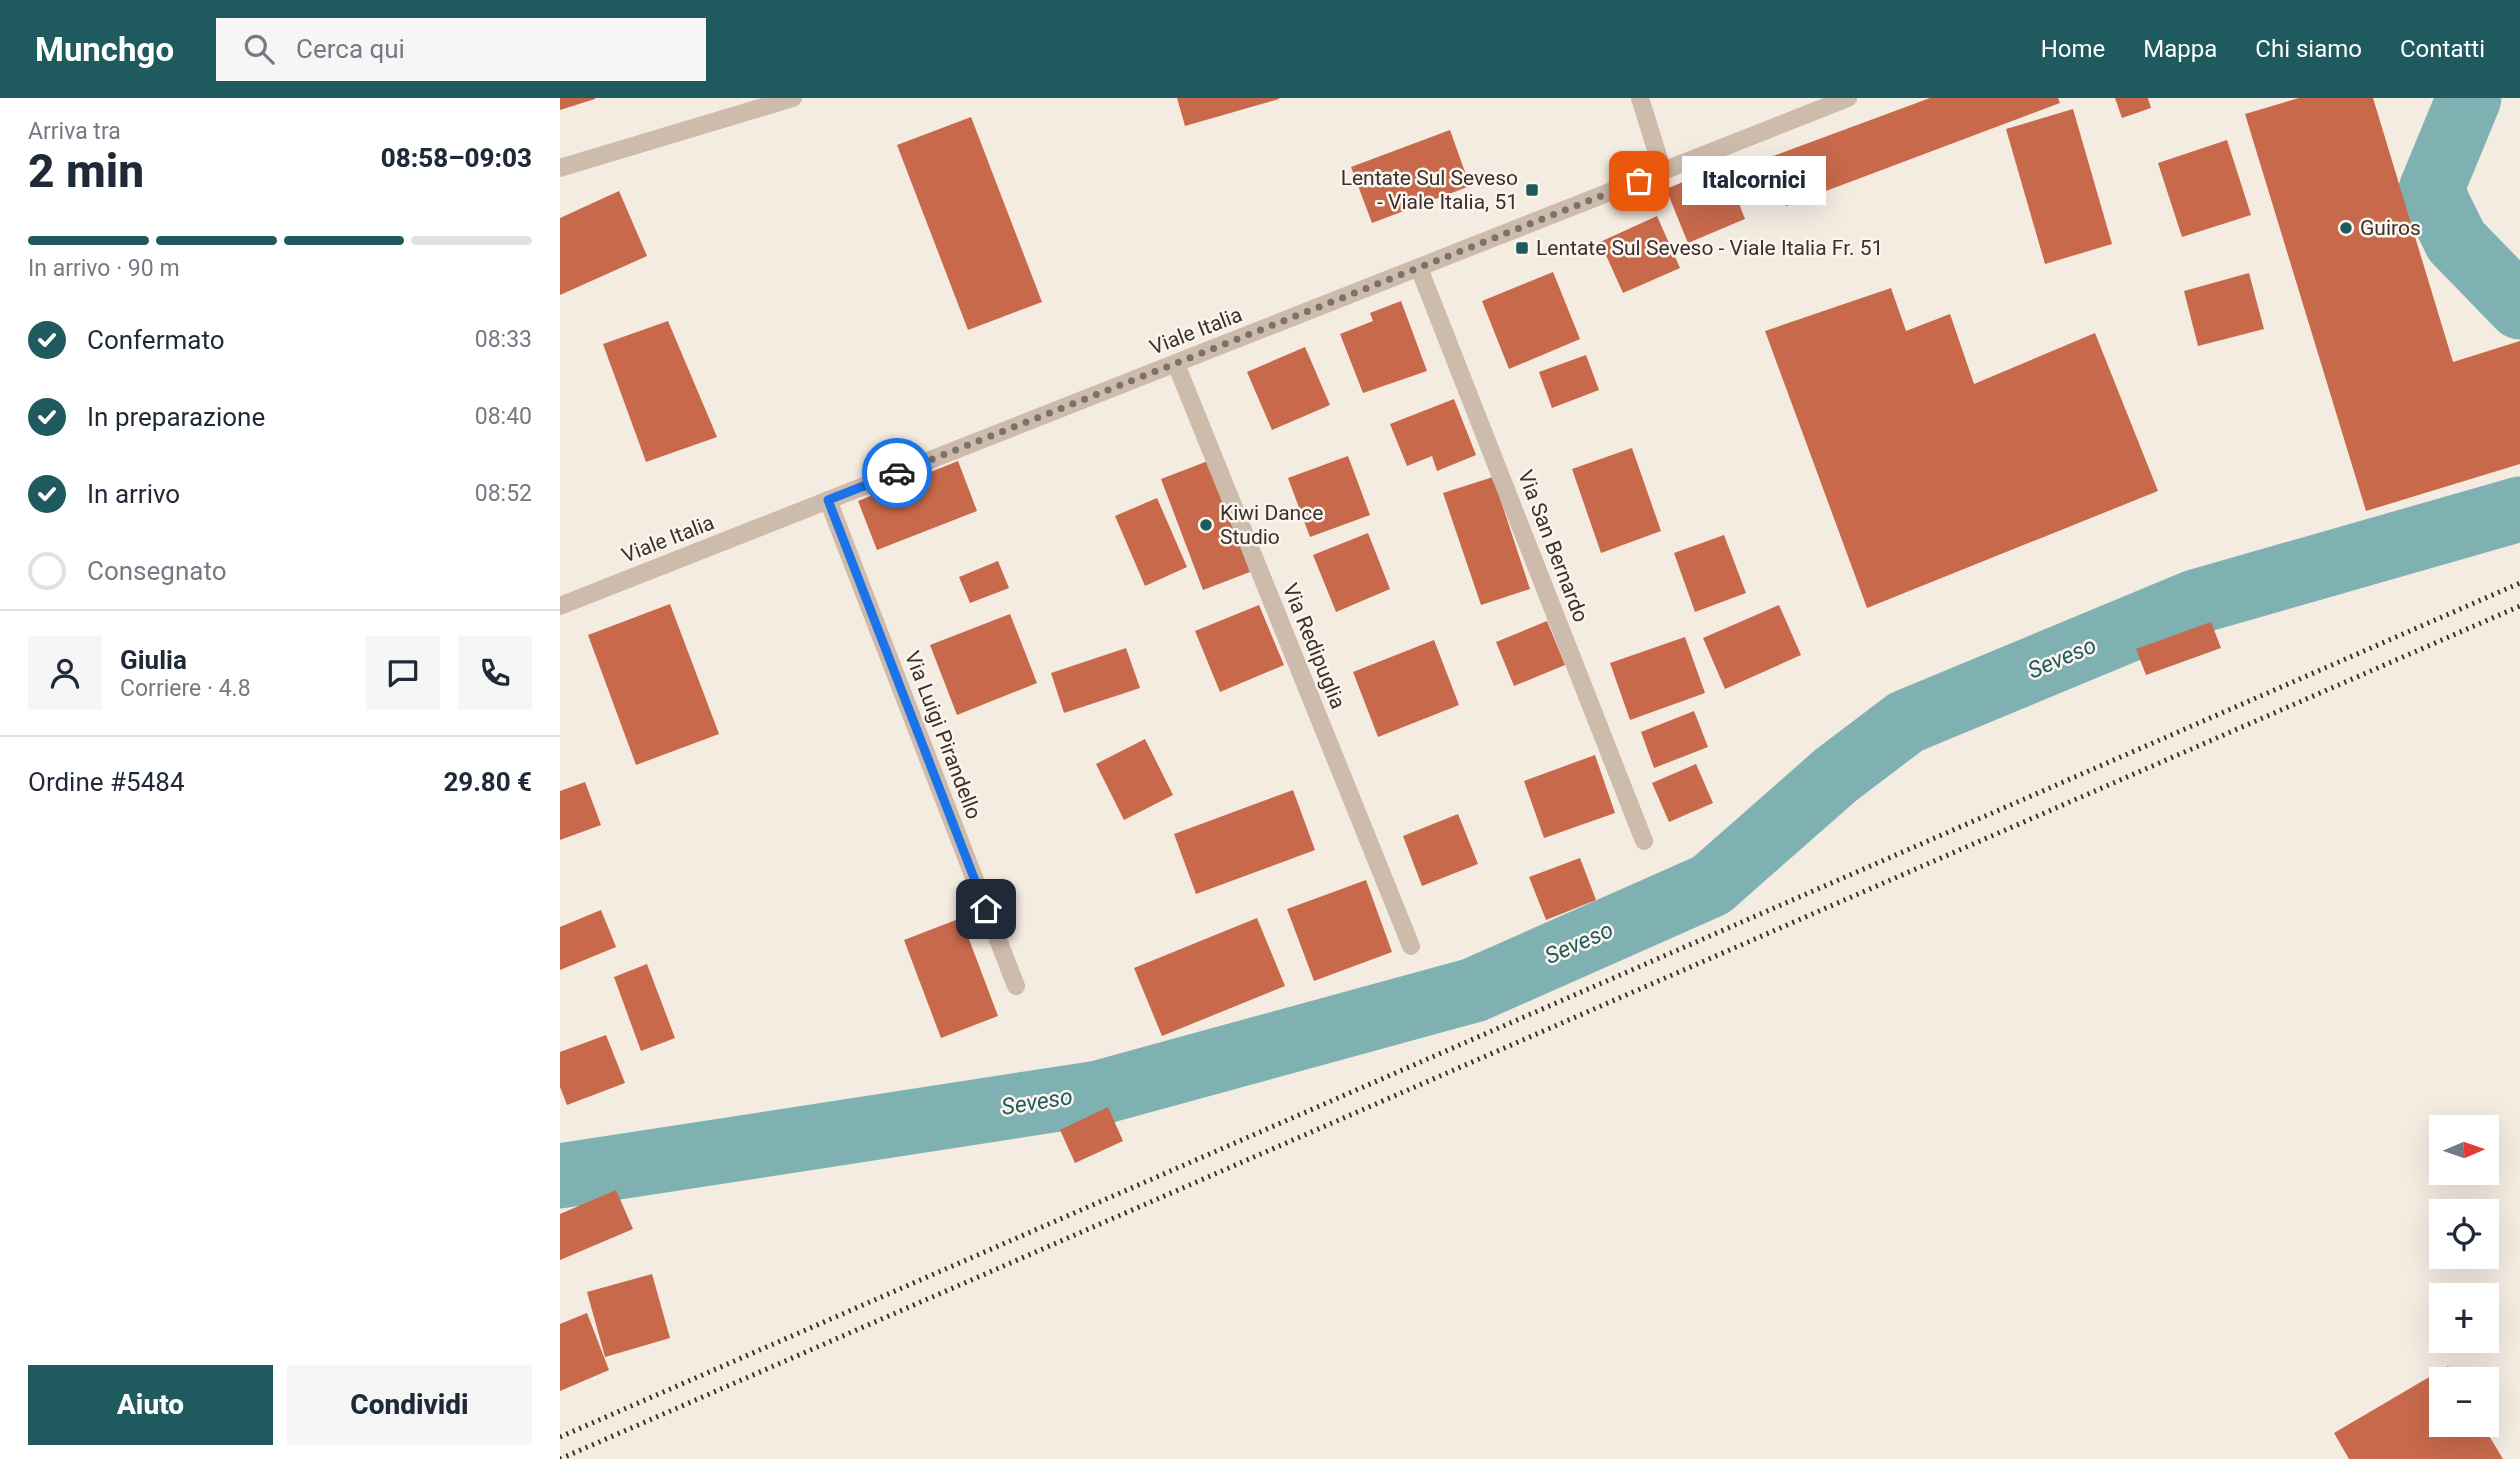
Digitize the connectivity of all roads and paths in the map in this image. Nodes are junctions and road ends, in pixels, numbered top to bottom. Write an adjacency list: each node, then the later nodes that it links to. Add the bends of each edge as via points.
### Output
1 (793, 98): 4 (street)
2 (1640, 98): 5 (street)
3 (1847, 98): 5 (street, Viale Italia)
4 (560, 168)
5 (1663, 172): 6 (street, Viale Italia)
6 (1419, 268): 7 (street, Viale Italia); 10 (street, Via San Bernardo)
7 (1175, 364): 8 (street, Viale Italia); 11 (street, Via Redipuglia)
8 (828, 500): 9 (street, Viale Italia); 12 (street, Via Luigi Pirandello)
9 (560, 606)
10 (1644, 841)
11 (1411, 946)
12 (1016, 986)

